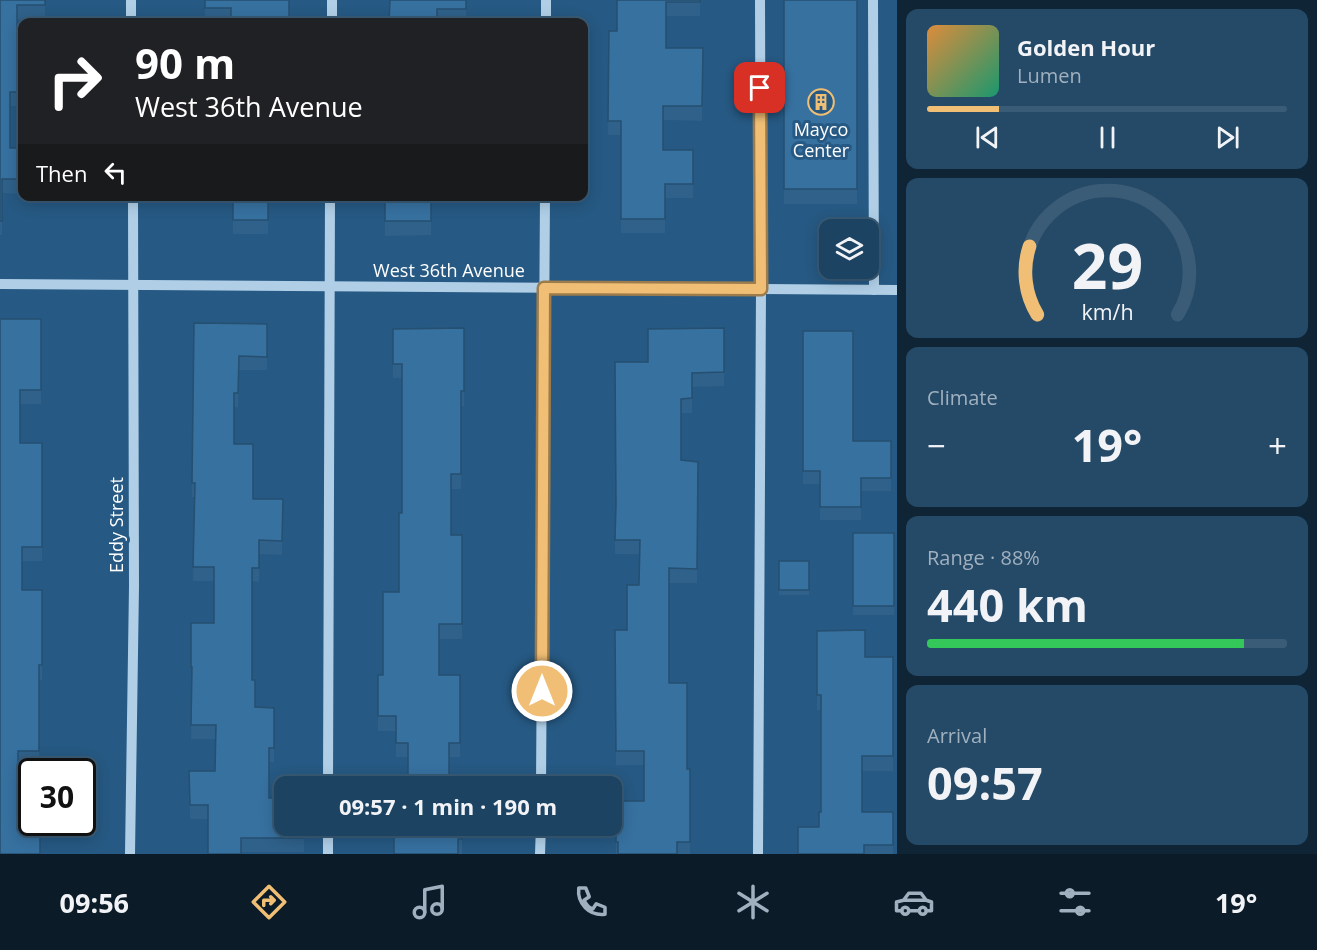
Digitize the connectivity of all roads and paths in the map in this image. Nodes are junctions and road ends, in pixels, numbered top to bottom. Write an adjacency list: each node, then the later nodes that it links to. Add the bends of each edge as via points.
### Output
1 (131, 0): 6 (street)
2 (332, 0): 7 (street)
3 (546, 0): 8 (street)
4 (760, 0): 16 (street)
5 (873, 0): 17 (street)
6 (131, 18)
7 (332, 18)
8 (546, 18)
9 (133, 201): 13 (street, Eddy Street)
10 (330, 201): 14 (street)
11 (545, 201): 15 (street)
12 (0, 284): 13 (street, West 36th Avenue)
13 (133, 285): 14 (street, West 36th Avenue); 23 (street, Eddy Street, via 134,586)
14 (329, 286): 15 (street, West 36th Avenue); 19 (street)
15 (544, 288): 16 (street, West 36th Avenue); 20 (street)
16 (761, 289): 17 (street, West 36th Avenue); 26 (street)
17 (874, 290): 18 (street, West 36th Avenue)
18 (897, 290)
19 (328, 776)
20 (541, 776)
21 (328, 836): 24 (street)
22 (541, 836): 25 (street)
23 (129, 854)
24 (328, 854)
25 (540, 854)
26 (758, 854)

